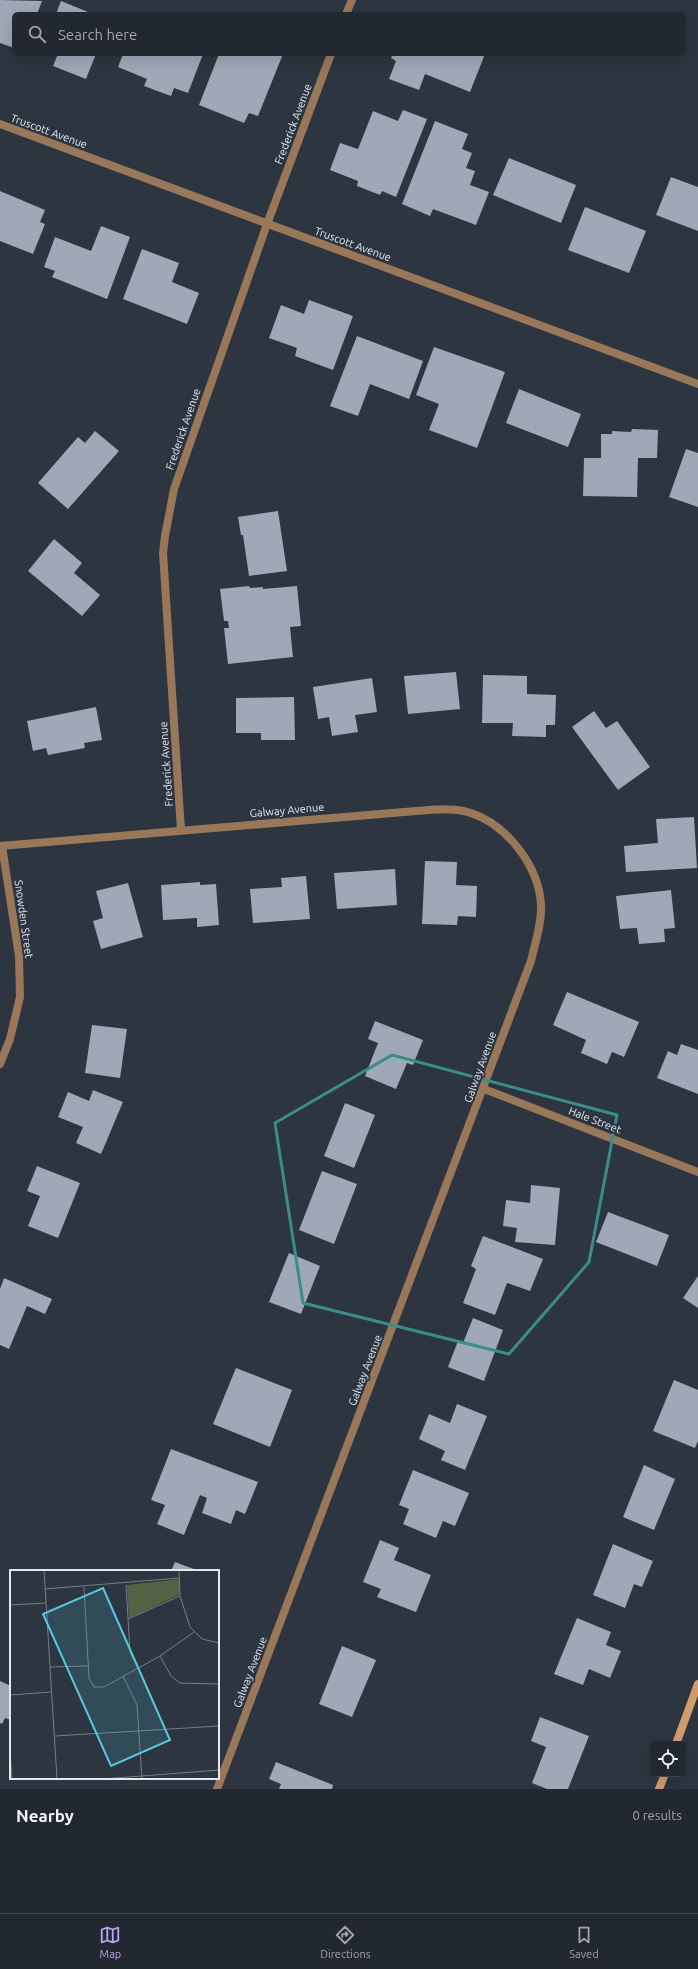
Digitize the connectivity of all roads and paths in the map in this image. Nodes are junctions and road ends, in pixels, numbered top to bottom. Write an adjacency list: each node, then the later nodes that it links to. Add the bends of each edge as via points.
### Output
1 (352, 0): 2 (street)
2 (347, 12)
3 (330, 56): 5 (street, Frederick Avenue)
4 (0, 124): 5 (street, Truscott Avenue)
5 (266, 224): 6 (street, Truscott Avenue); 7 (street, Frederick Avenue, via 174,489 165,536 163,553)
6 (698, 384)
7 (181, 830): 8 (street, Galway Avenue); 10 (street, Galway Avenue, via 443,810 471,813 494,824 522,851 533,875 541,904 531,961)
8 (1, 846): 9 (street, Snowden Street, via 19,956 20,997 10,1039)
9 (0, 1064)
10 (484, 1089): 11 (street, Hale Street); 15 (street, Galway Avenue)
11 (698, 1172)
12 (698, 1684): 13 (main road)
13 (677, 1741)
14 (663, 1777): 16 (main road)
15 (217, 1789)
16 (659, 1789)

